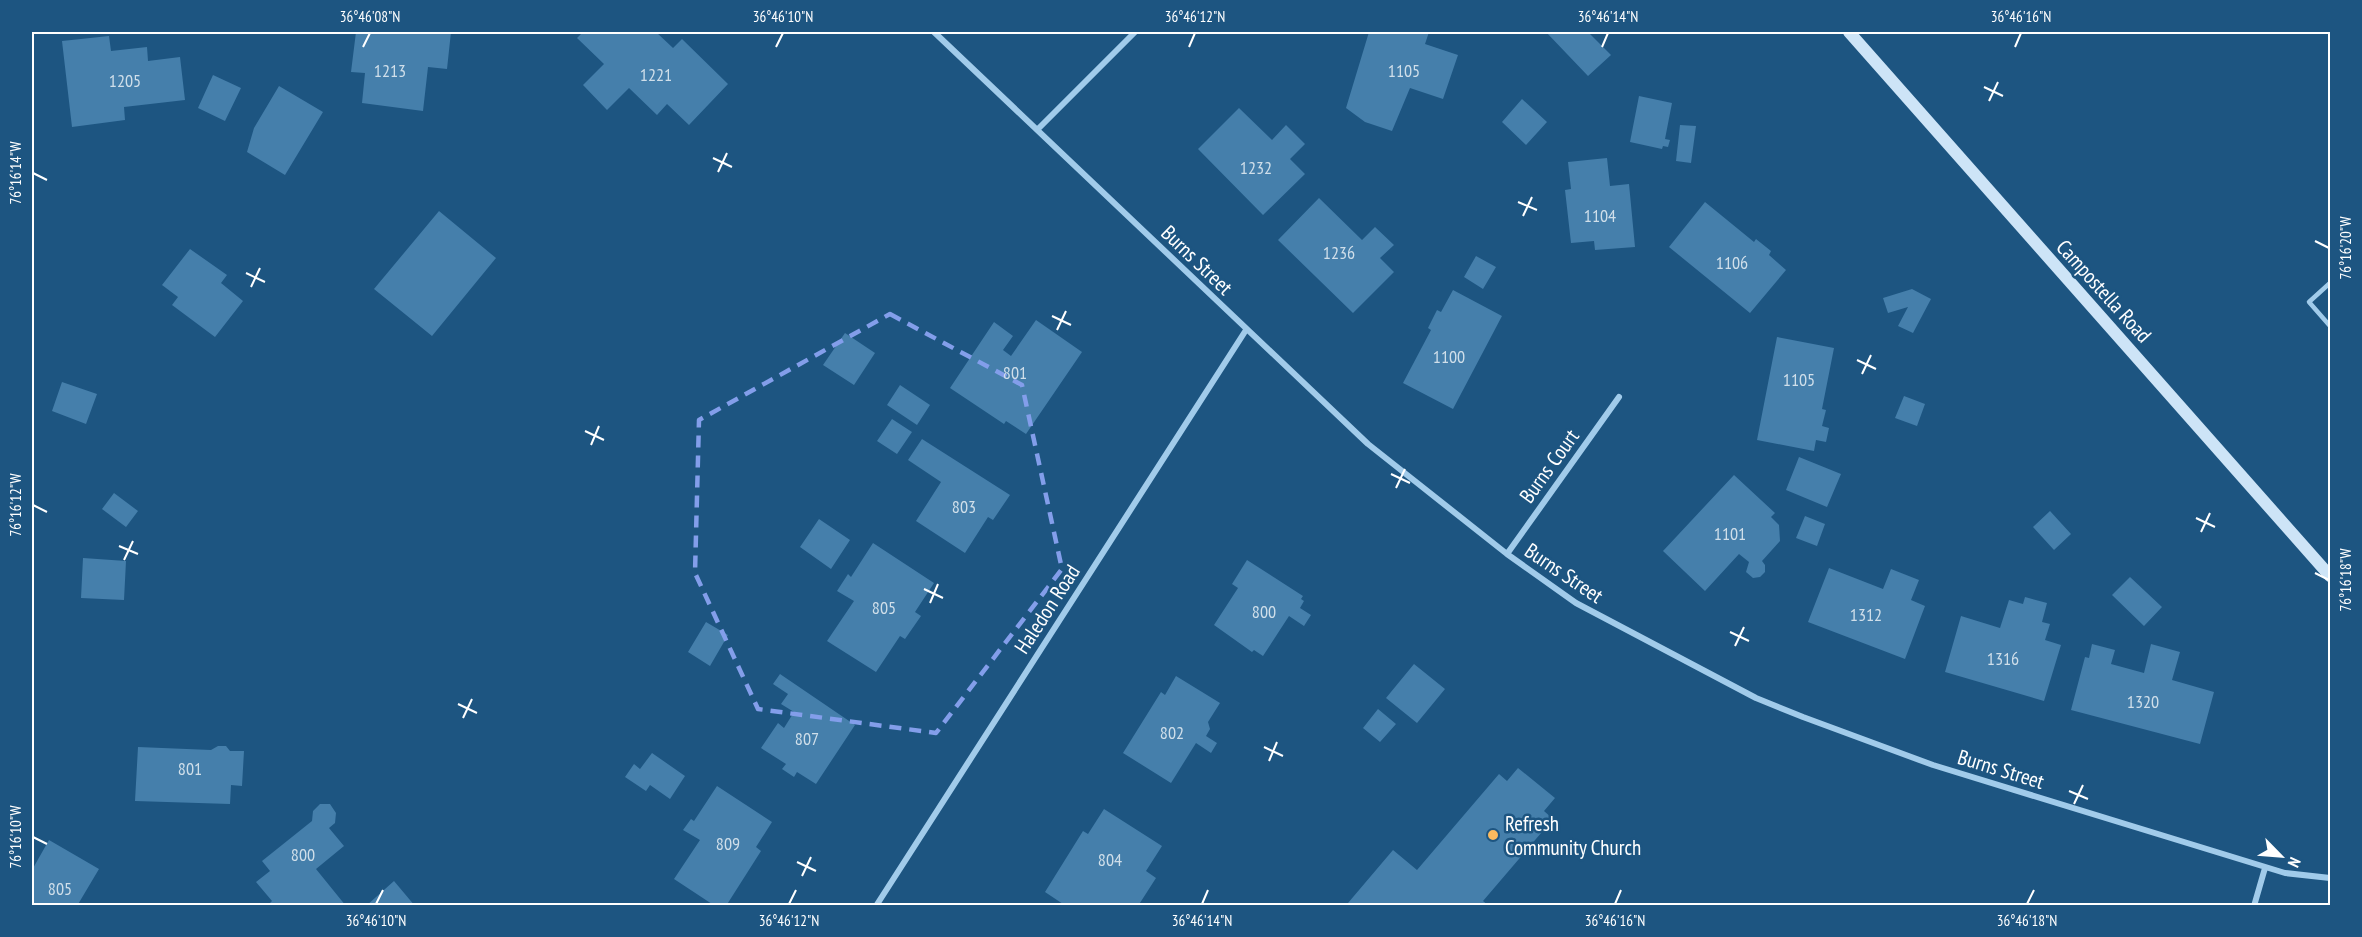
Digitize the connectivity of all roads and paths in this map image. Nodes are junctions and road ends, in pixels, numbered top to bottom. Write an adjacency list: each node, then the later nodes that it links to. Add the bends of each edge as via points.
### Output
1 (934, 32): 4 (street, Burns Street)
2 (1135, 32): 4 (street)
3 (1849, 32): 10 (main road, Campostella Road)
4 (1037, 130): 7 (street, Burns Street)
5 (2331, 283): 6 (lane, via 2309,302)
6 (2331, 326)
7 (1246, 330): 9 (street, Burns Street, via 1368,444); 13 (street, Haledon Road)
8 (1619, 397): 9 (street, Burns Court)
9 (1507, 554): 11 (street, Burns Street, via 1576,603 1756,698 1933,765)
10 (2331, 576)
11 (2265, 868): 12 (street, Burns Street); 14 (street)
12 (2331, 878)
13 (876, 906)
14 (2254, 906)

